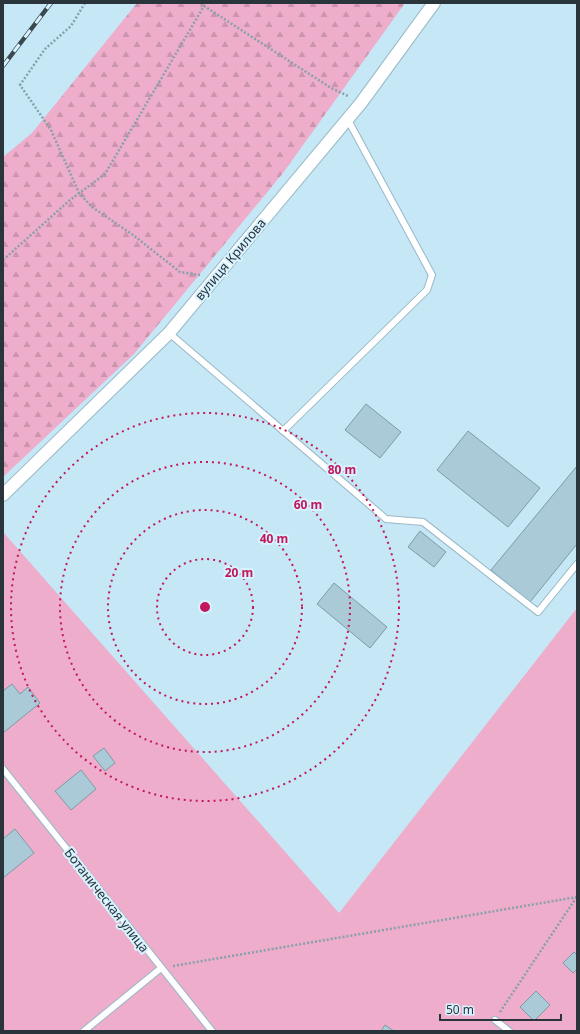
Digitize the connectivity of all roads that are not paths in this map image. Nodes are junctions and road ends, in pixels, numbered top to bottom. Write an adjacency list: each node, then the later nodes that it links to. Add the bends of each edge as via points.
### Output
1 (434, 3): 2 (street, вулиця Крилова)
2 (348, 120): 3 (street, вулиця Крилова); 4 (lane, via 432,275 427,290)
3 (169, 333): 4 (lane); 5 (street, вулиця Крилова)
4 (283, 431): 6 (lane, via 386,519 423,522 538,612)
5 (3, 495)
6 (577, 564)
7 (3, 768): 8 (lane, Ботаническая улица)
8 (161, 968): 10 (lane); 11 (lane, Ботаническая улица)
9 (494, 1020): 12 (lane)
10 (84, 1031)
11 (212, 1031)
12 (509, 1031)

